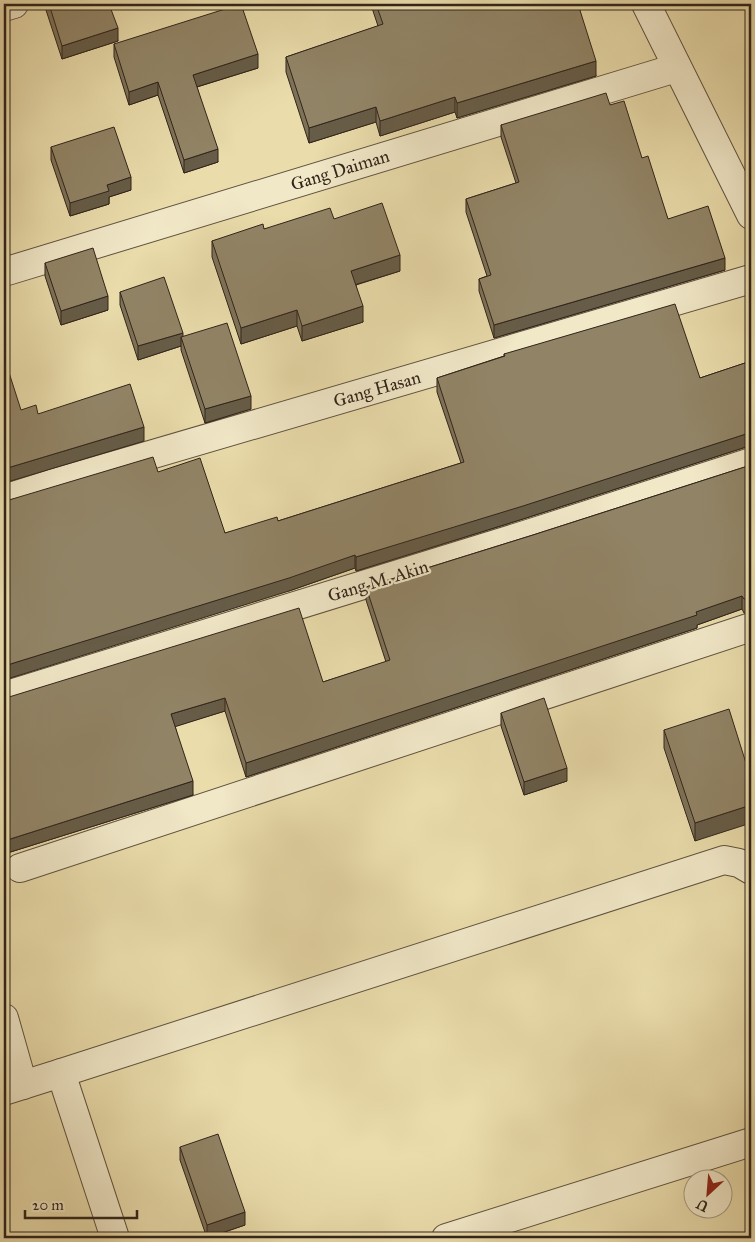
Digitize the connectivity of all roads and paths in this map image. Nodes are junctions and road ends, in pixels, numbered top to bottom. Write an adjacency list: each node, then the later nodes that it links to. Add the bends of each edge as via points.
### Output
1 (14, 4): 3 (street)
2 (646, 4): 4 (street)
3 (4, 7)
4 (676, 68): 5 (street); 6 (street, Gang Daiman)
5 (751, 215)
6 (4, 272)
7 (751, 278): 9 (street, Gang Hasan)
8 (751, 462): 11 (street, Gang M. Akin)
9 (4, 499)
10 (751, 628): 12 (street)
11 (4, 696)
12 (20, 868)
13 (751, 870): 15 (street, via 724,860)
14 (4, 1018): 16 (street)
15 (61, 1073): 16 (street); 18 (street)
16 (13, 1088)
17 (751, 1142): 19 (street)
18 (115, 1238)
19 (446, 1238)

